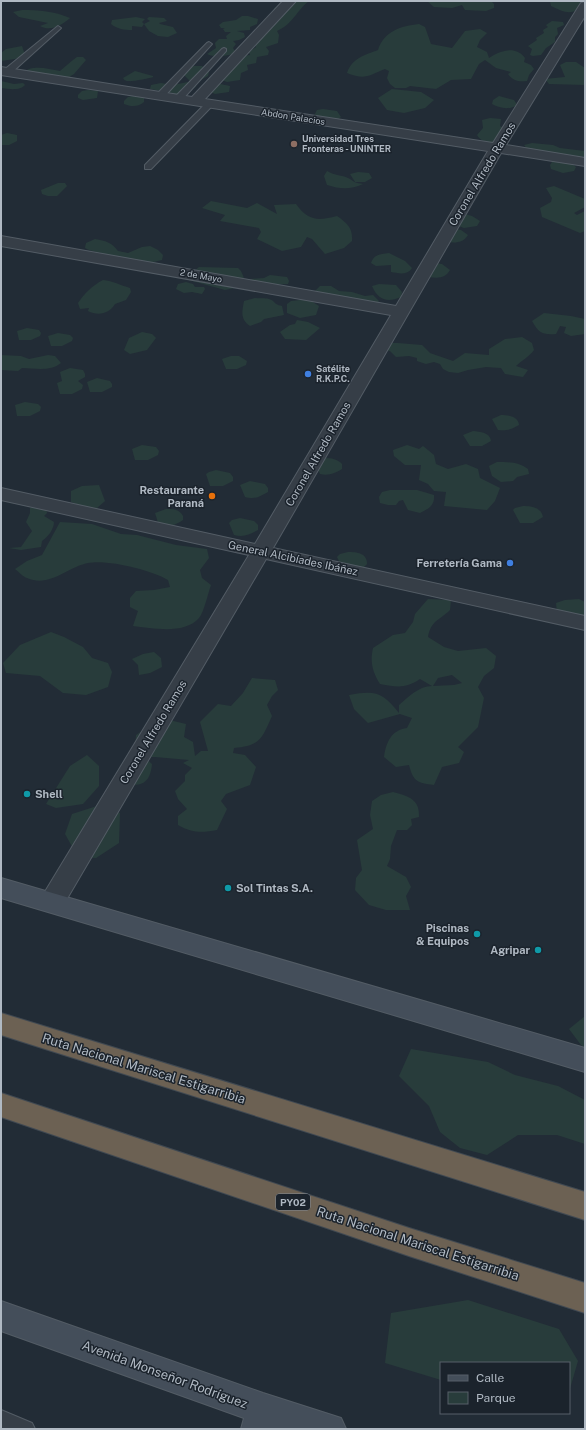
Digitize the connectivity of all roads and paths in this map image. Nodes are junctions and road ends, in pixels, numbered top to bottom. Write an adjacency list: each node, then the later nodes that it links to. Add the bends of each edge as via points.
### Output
1 (290, 1): 10 (street)
2 (585, 6): 3 (street, Coronel Alfredo Ramos)
3 (580, 24): 12 (street, Coronel Alfredo Ramos)
4 (58, 28): 7 (lane)
5 (209, 44): 8 (lane)
6 (224, 50): 9 (lane)
7 (4, 72): 8 (street, Abdon Palacios)
8 (160, 96): 9 (street, Abdon Palacios)
9 (178, 99): 10 (street, Abdon Palacios)
10 (196, 101): 11 (street, Abdon Palacios)
11 (210, 104): 12 (street, Abdon Palacios); 14 (lane)
12 (497, 148): 13 (street, Abdon Palacios); 16 (street, Coronel Alfredo Ramos)
13 (585, 162)
14 (148, 167)
15 (1, 241): 16 (street, 2 de Mayo)
16 (401, 312): 18 (street, Coronel Alfredo Ramos)
17 (1, 494): 18 (street, General Alcibíades Ibáñez)
18 (261, 551): 19 (street, General Alcibíades Ibáñez); 21 (street, Coronel Alfredo Ramos)
19 (585, 623)
20 (1, 888): 21 (street)
21 (52, 902): 23 (street)
22 (1, 1024): 25 (highway, Ruta Nacional Mariscal Estigarribia)
23 (585, 1060)
24 (1, 1105): 26 (highway, Ruta Nacional Mariscal Estigarribia / PY02)
25 (585, 1206)
26 (585, 1298)
27 (1, 1316): 29 (street, Avenida Monseñor Rodríguez)
28 (1, 1419): 30 (lane)
29 (260, 1419): 31 (street, Avenida Monseñor Rodríguez)
30 (26, 1429)
31 (330, 1429)

